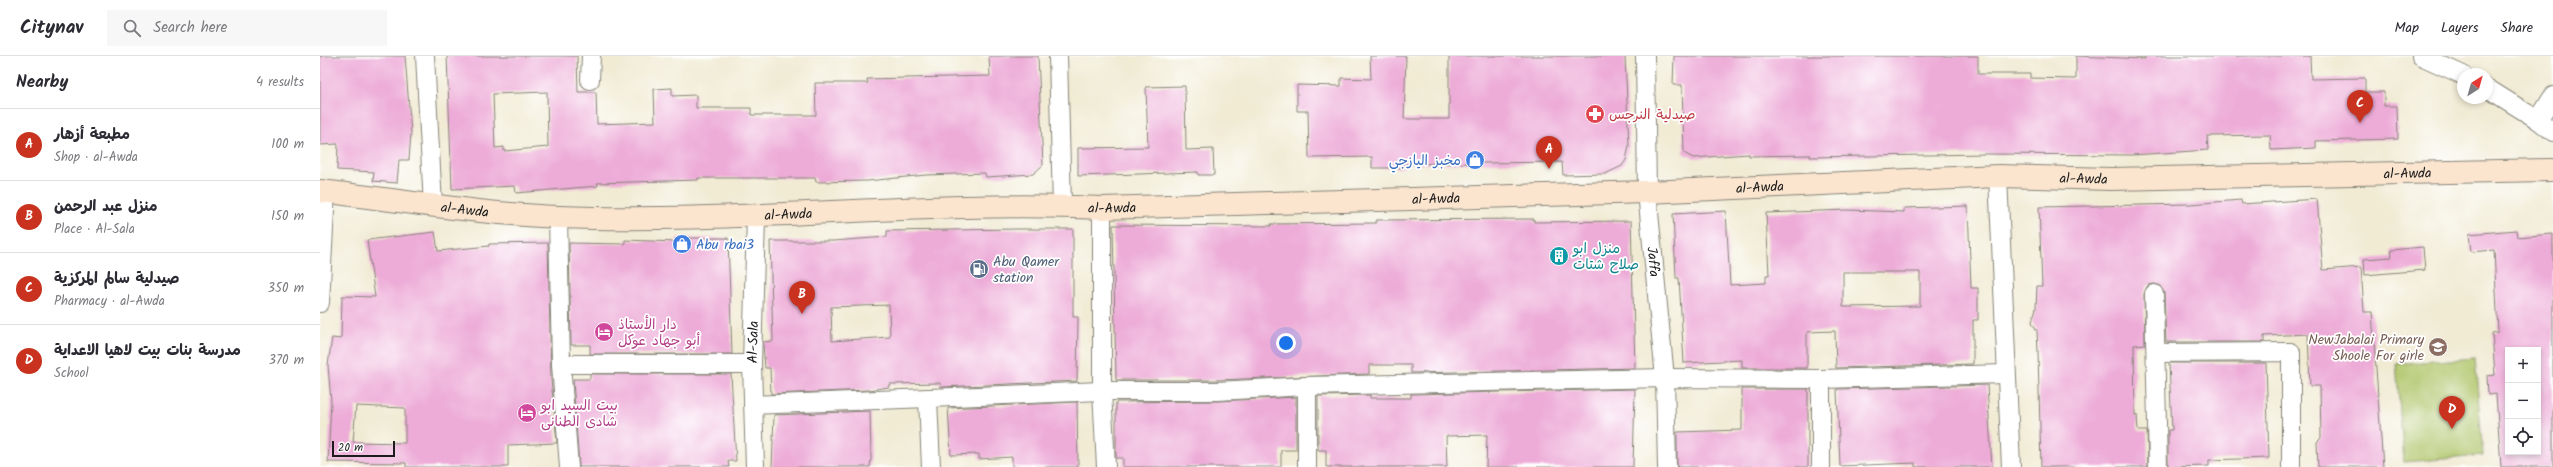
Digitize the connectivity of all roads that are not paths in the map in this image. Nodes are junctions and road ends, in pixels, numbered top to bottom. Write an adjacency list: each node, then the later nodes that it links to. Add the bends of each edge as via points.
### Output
1 (425, 56): 16 (street)
2 (591, 56): 7 (street)
3 (1058, 56): 17 (street)
4 (1646, 56): 15 (street, Jaffa)
5 (2421, 56): 6 (street)
6 (2457, 72)
7 (590, 80)
8 (2493, 92): 10 (street)
9 (2553, 96): 10 (street)
10 (2538, 120): 11 (street)
11 (2553, 132)
12 (2553, 170): 13 (main road, al-Awda, via 2111,179)
13 (1998, 176): 15 (main road, al-Awda); 26 (street)
14 (323, 191): 16 (main road, al-Awda); 22 (street)
15 (1647, 192): 18 (main road, al-Awda); 27 (street, Jaffa)
16 (433, 206): 19 (main road, al-Awda)
17 (1062, 206): 18 (main road, al-Awda); 20 (main road, al-Awda)
18 (1102, 208): 30 (street)
19 (558, 217): 20 (main road, al-Awda); 24 (street)
20 (756, 217): 25 (street, Al-Sala)
21 (2154, 294): 23 (street)
22 (320, 303)
23 (2156, 353): 41 (street); 42 (street, via 2291,352)
24 (560, 364): 25 (street); 33 (street)
25 (752, 364): 32 (street, Al-Sala)
26 (2006, 374): 28 (street); 40 (street)
27 (1665, 378): 28 (street); 29 (street); 38 (street, Jaffa)
28 (1821, 379): 39 (street)
29 (1307, 386): 30 (street, via 1217,391); 37 (street)
30 (1102, 391): 31 (street); 36 (street)
31 (928, 399): 32 (street); 35 (street)
32 (753, 405): 34 (street, Al-Sala)
33 (569, 467)
34 (754, 467)
35 (931, 467)
36 (1106, 467)
37 (1307, 467)
38 (1666, 467)
39 (1821, 467)
40 (2010, 467)
41 (2158, 467)
42 (2291, 467)

